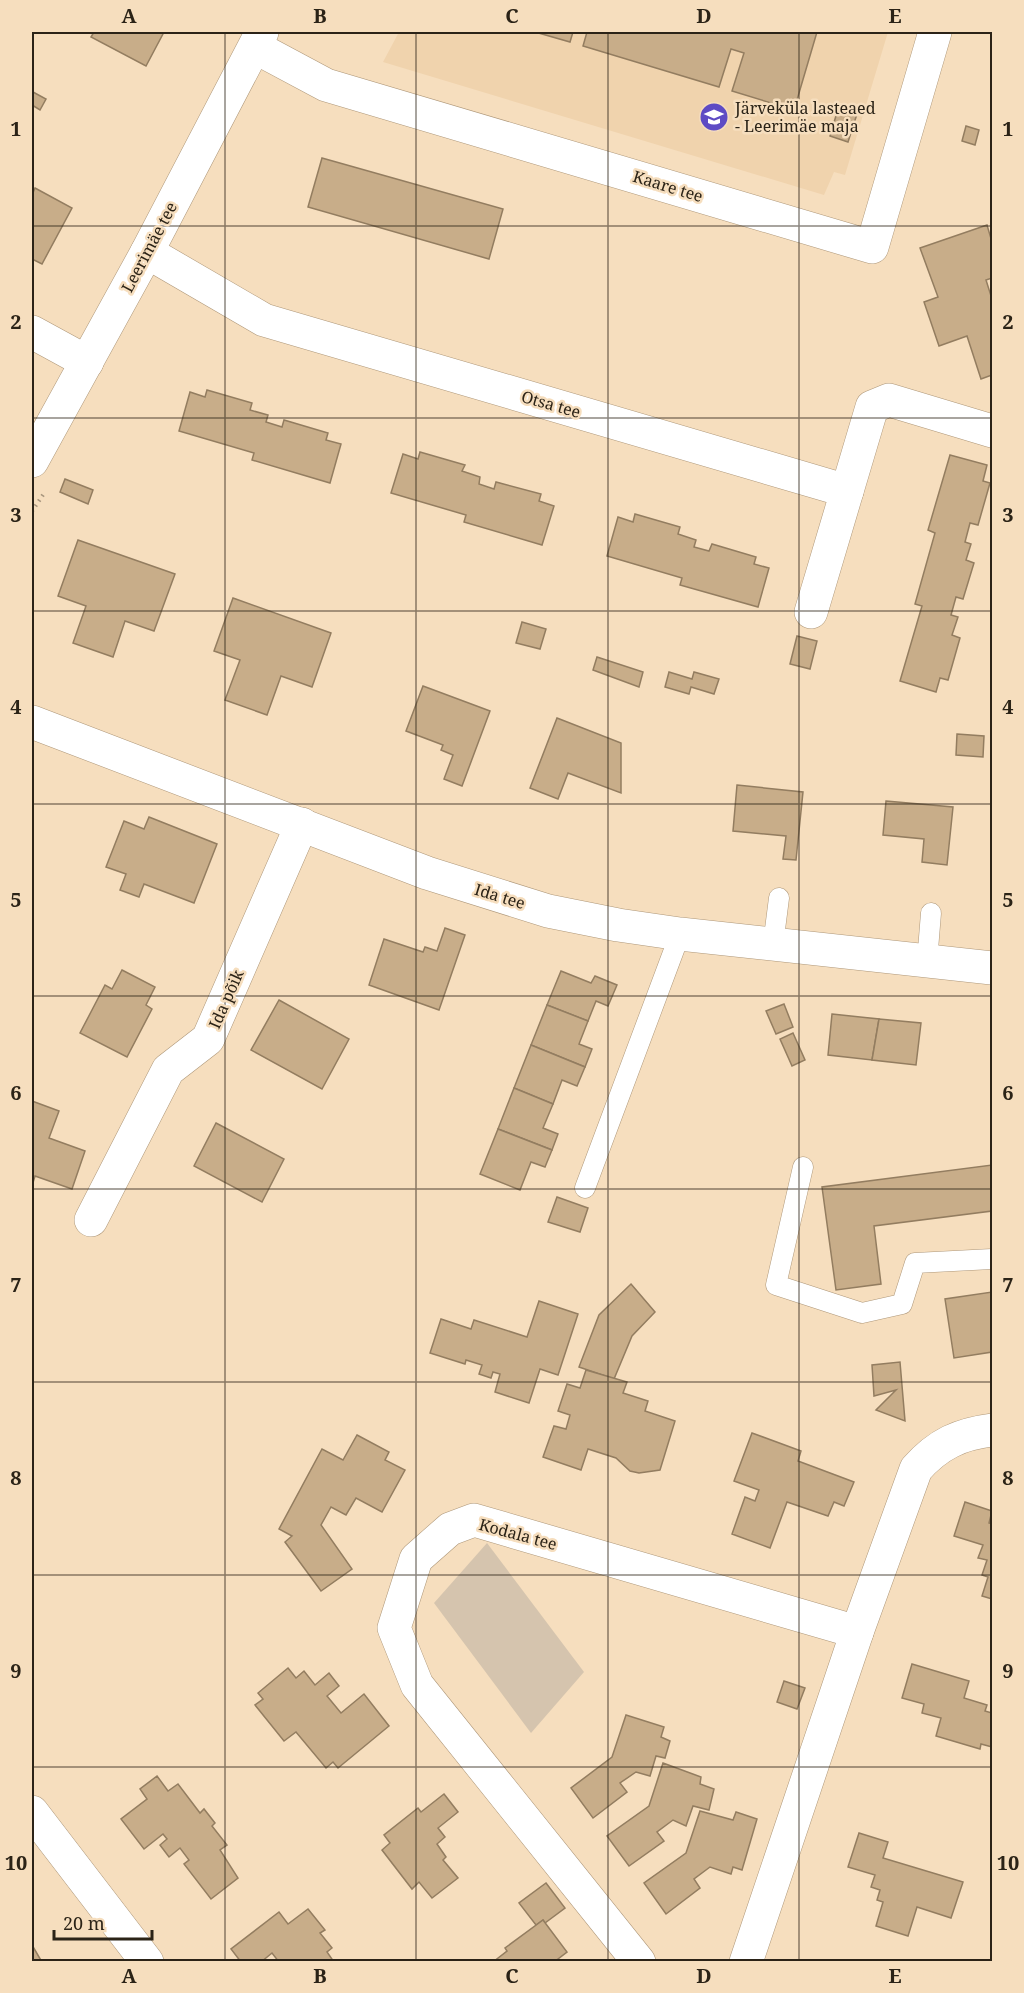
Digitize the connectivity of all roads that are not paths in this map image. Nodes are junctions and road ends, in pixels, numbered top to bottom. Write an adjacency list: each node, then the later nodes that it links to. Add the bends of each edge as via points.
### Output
1 (935, 32): 2 (street, Kaare tee, via 872,247 326,85)
2 (258, 39): 3 (street, Leerimäe tee)
3 (147, 252): 5 (street, Leerimäe tee); 8 (street, Otsa tee, via 264,320)
4 (32, 332): 5 (street)
5 (87, 362): 7 (street, Leerimäe tee)
6 (993, 431): 8 (street, via 889,400 872,407)
7 (32, 461)
8 (847, 490): 9 (street)
9 (811, 612)
10 (32, 722): 11 (street, Ida tee)
11 (302, 824): 14 (street, Ida tee, via 427,873 548,911); 20 (street, Ida põik, via 208,1039 168,1070)
12 (779, 898): 15 (lane)
13 (931, 913): 16 (lane)
14 (680, 934): 15 (street, Ida tee); 19 (lane)
15 (773, 945): 16 (street, Ida tee)
16 (927, 962): 17 (street, Ida tee)
17 (993, 968)
18 (803, 1167): 21 (lane, via 776,1284 862,1312 902,1304 915,1263)
19 (585, 1188)
20 (92, 1220)
21 (993, 1259)
22 (993, 1430): 23 (street, via 971,1432 948,1441 916,1469)
23 (857, 1632): 26 (street, Kodala tee, via 474,1520 450,1529 417,1559 394,1628 417,1684); 27 (street)
24 (32, 1812): 25 (street)
25 (147, 1962)
26 (639, 1962)
27 (746, 1962)

